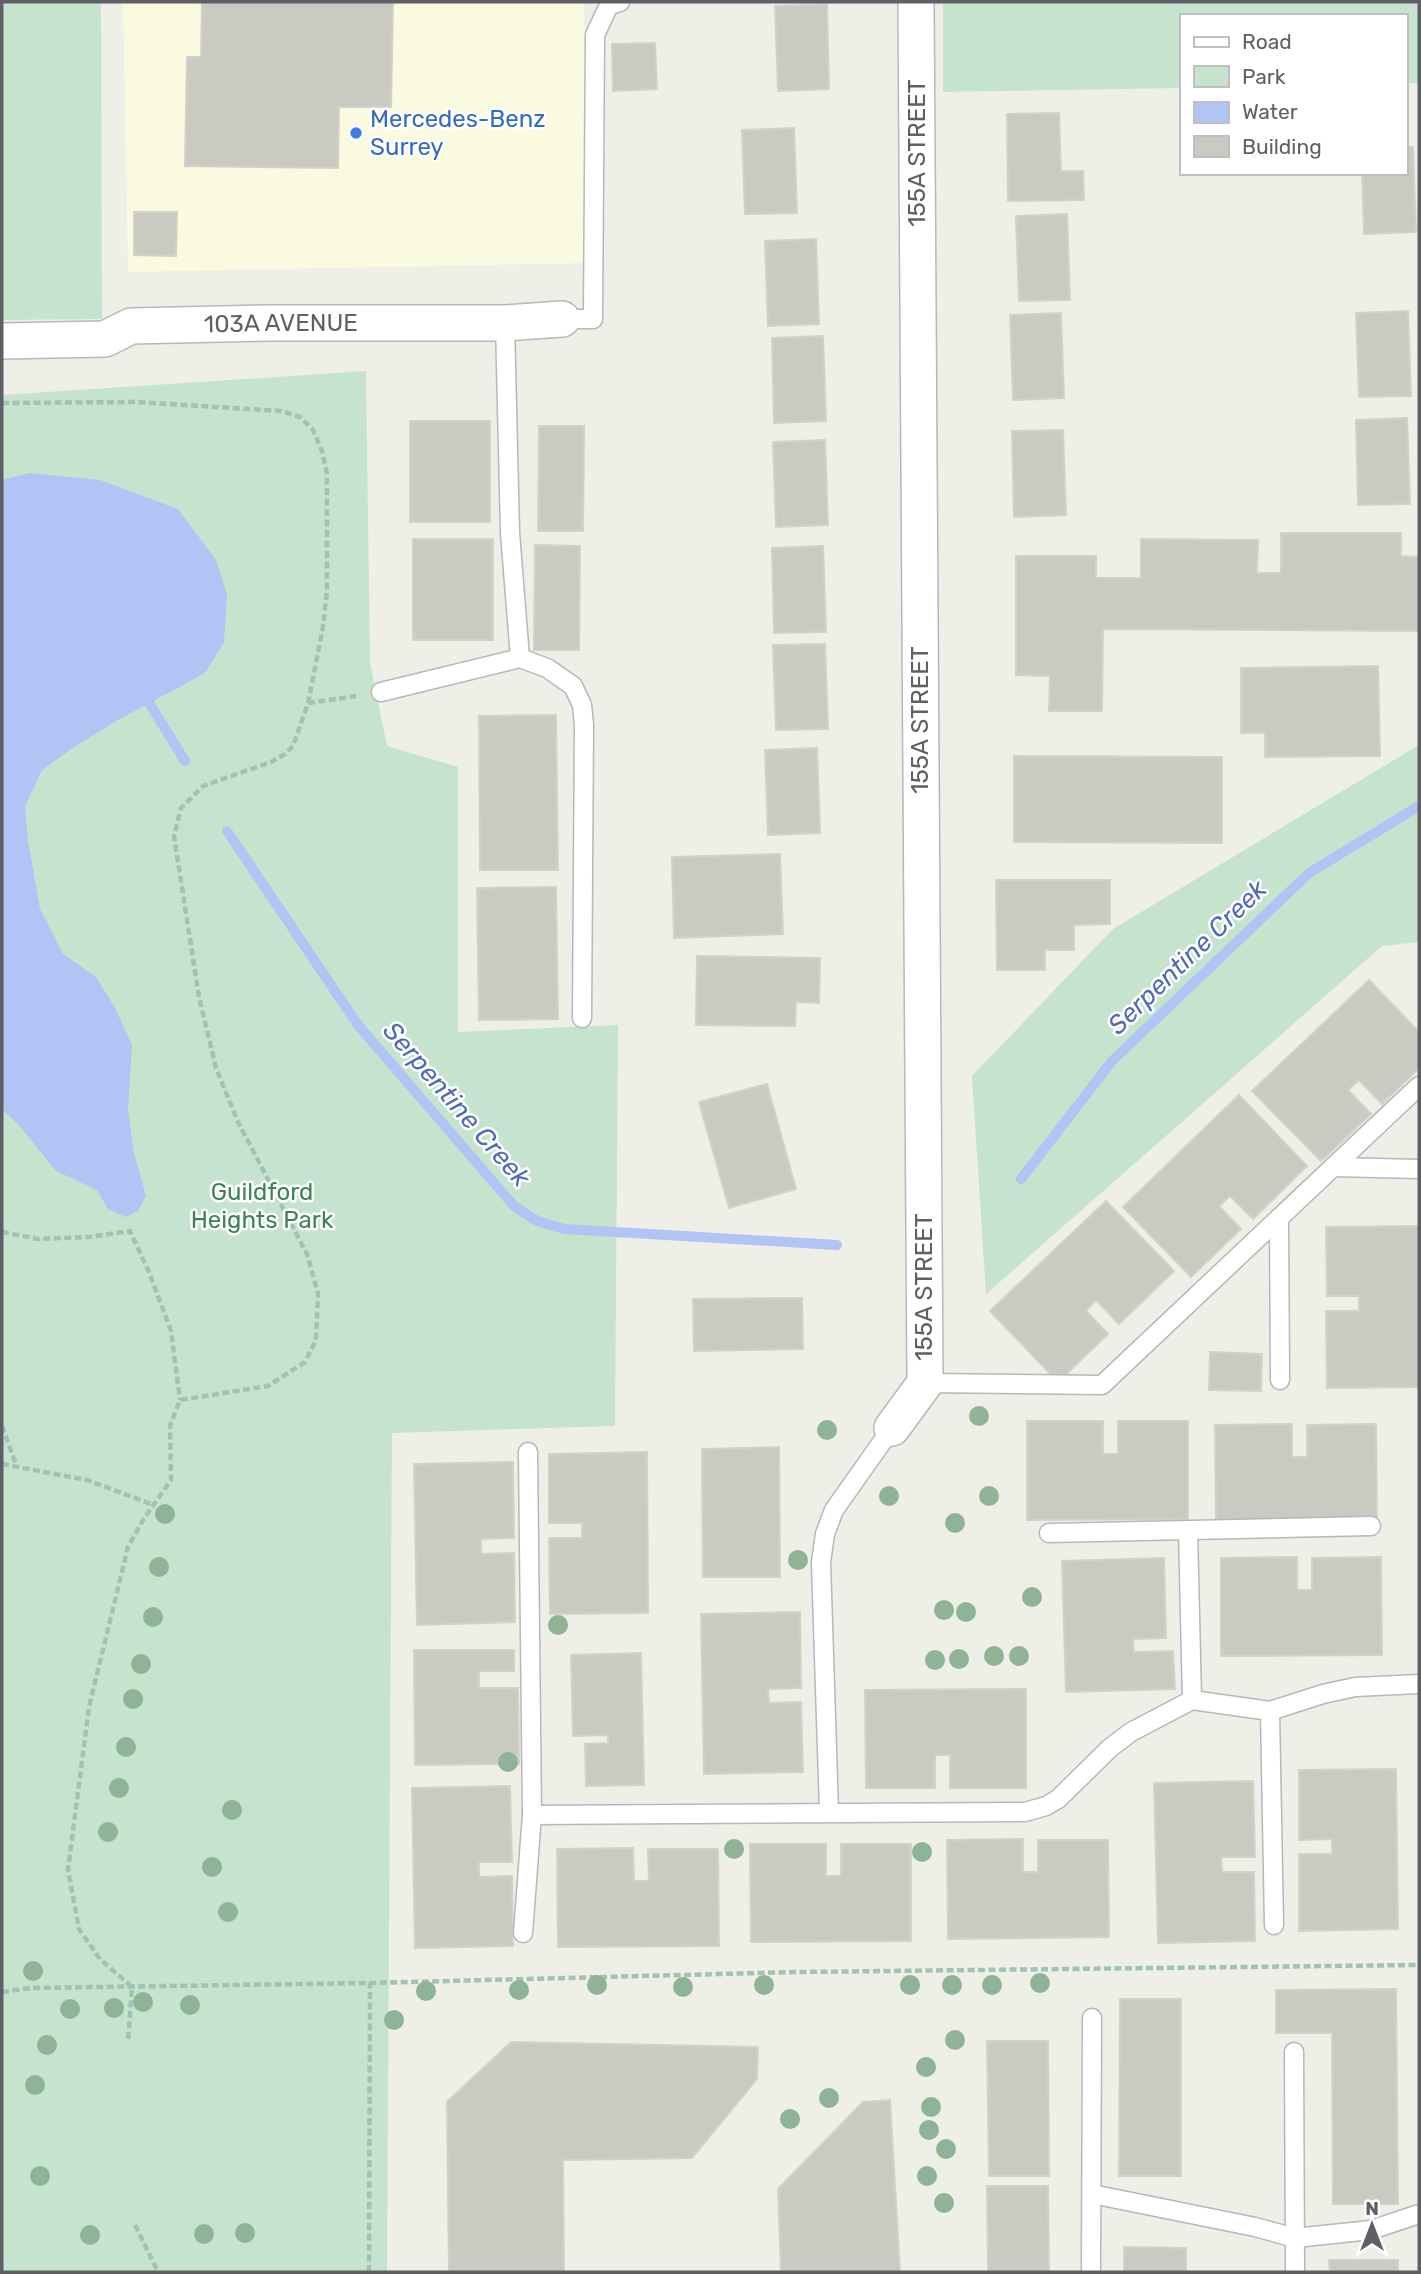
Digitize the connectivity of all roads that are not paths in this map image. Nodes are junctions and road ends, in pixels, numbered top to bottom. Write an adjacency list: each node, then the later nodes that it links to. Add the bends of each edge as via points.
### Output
1 (620, 2): 3 (lane, via 609,5 596,35 593,319)
2 (916, 2): 14 (street, 155A STREET)
3 (562, 319): 4 (street, 103A AVENUE)
4 (505, 323): 5 (street, 103A AVENUE, via 131,326 105,339); 6 (lane, via 510,533)
5 (2, 341)
6 (520, 658): 7 (lane); 8 (lane, via 547,668 573,686 582,705)
7 (381, 692)
8 (582, 1018)
9 (1419, 1086): 10 (lane)
10 (1333, 1167): 11 (lane); 12 (lane)
11 (1419, 1169)
12 (1279, 1218): 13 (lane); 14 (lane, via 1102,1385)
13 (1280, 1380)
14 (925, 1383): 15 (street, 155A STREET)
15 (892, 1427): 23 (lane, via 834,1510 825,1535 821,1562)
16 (528, 1452): 24 (lane)
17 (1371, 1526): 18 (lane)
18 (1188, 1531): 19 (lane); 21 (lane)
19 (1049, 1533)
20 (1419, 1684): 22 (lane, via 1355,1688)
21 (1192, 1700): 22 (lane); 23 (lane, via 1131,1732 1046,1806 1025,1812)
22 (1270, 1711): 25 (lane)
23 (829, 1812): 24 (lane)
24 (532, 1815): 26 (lane)
25 (1274, 1925)
26 (523, 1933)
27 (1092, 2018): 29 (lane)
28 (1294, 2052): 31 (lane)
29 (1092, 2194): 31 (lane); 32 (lane)
30 (1419, 2214): 31 (lane, via 1371,2230)
31 (1295, 2238): 33 (lane)
32 (1091, 2272)
33 (1295, 2272)

